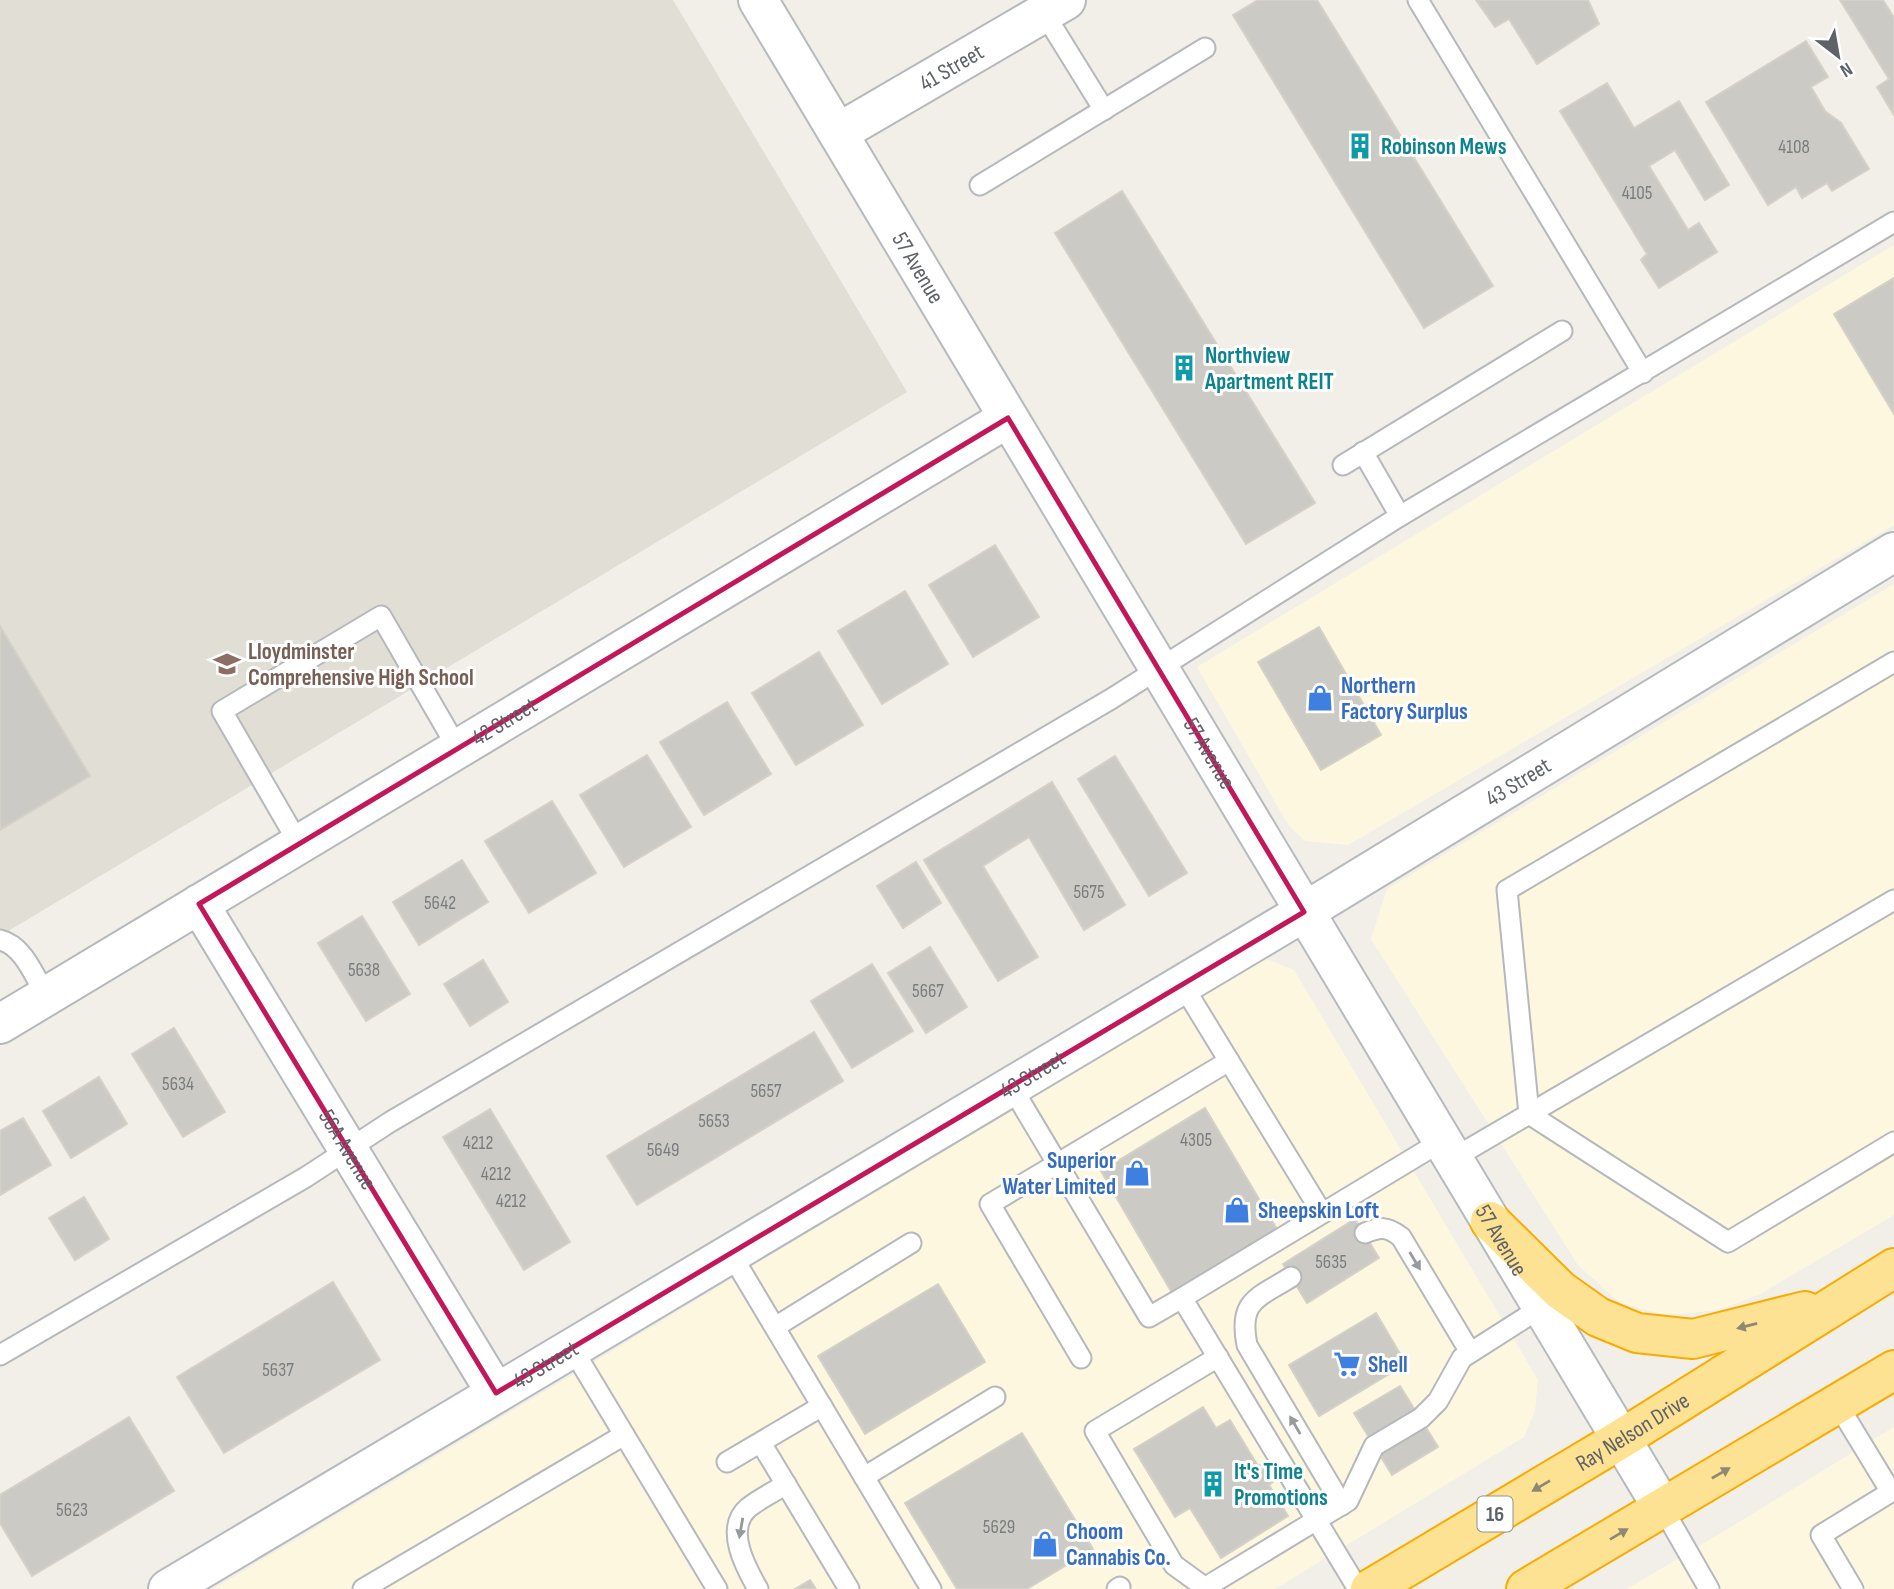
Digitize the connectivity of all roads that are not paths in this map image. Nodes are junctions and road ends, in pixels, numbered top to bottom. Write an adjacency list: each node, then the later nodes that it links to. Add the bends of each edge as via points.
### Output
1 (1418, 0): 10 (lane)
2 (766, 3): 6 (street, 57 Avenue)
3 (1055, 7): 5 (lane); 6 (street, 41 Street)
4 (1205, 48): 5 (lane)
5 (1104, 110): 7 (lane)
6 (838, 134): 11 (street, 57 Avenue)
7 (981, 185)
8 (1894, 222): 10 (lane)
9 (1562, 331): 12 (lane)
10 (1643, 373): 14 (lane)
11 (1008, 418): 17 (street, 57 Avenue); 18 (street, 42 Street)
12 (1363, 452): 13 (lane); 14 (lane)
13 (1343, 465)
14 (1400, 516): 17 (lane)
15 (1894, 552): 22 (street, 43 Street)
16 (1894, 662): 29 (lane, via 1507,890)
17 (1158, 669): 22 (street, 57 Avenue); 31 (lane)
18 (458, 749): 19 (street, 42 Street); 19 (lane, via 381,616 222,711)
19 (299, 844): 21 (street, 42 Street)
20 (1894, 900): 29 (lane)
21 (199, 904): 25 (street, 42 Street); 31 (street, 56A Avenue)
22 (1304, 912): 24 (street, 43 Street); 32 (street, 57 Avenue)
23 (0, 940): 25 (lane, via 21,953)
24 (1182, 984): 27 (lane); 28 (street, 43 Street)
25 (46, 996): 26 (street, 42 Street)
26 (0, 1024)
27 (1229, 1061): 33 (lane); 34 (lane)
28 (1011, 1086): 33 (lane); 38 (street, 43 Street)
29 (1529, 1114): 30 (lane, via 1728,1242); 32 (lane)
30 (1894, 1142)
31 (348, 1149): 47 (lane); 51 (street, 56A Avenue)
32 (1447, 1150): 34 (lane); 35 (street, 57 Avenue)
33 (1056, 1163): 41 (lane, via 1149,1317); 49 (lane, via 990,1204)
34 (1322, 1213): 41 (lane)
35 (1490, 1221): 42 (highway, one-way to 35, via 1693,1339 1637,1333 1598,1317 1560,1290); 43 (street, 57 Avenue)
36 (1365, 1233): 46 (lane, one-way to 46, via 1380,1227 1401,1237)
37 (911, 1243): 44 (lane)
38 (731, 1254): 44 (lane); 45 (street, 43 Street)
39 (1894, 1268): 42 (highway, Ray Nelson Drive / 16)
40 (1291, 1278): 62 (lane, one-way to 40, via 1247,1345 1246,1309)
41 (1182, 1298): 48 (lane)
42 (1837, 1303): 56 (highway, Ray Nelson Drive / 16)
43 (1542, 1307): 46 (lane); 56 (street, 57 Avenue)
44 (775, 1327): 54 (lane)
45 (572, 1348): 51 (street, 43 Street); 55 (lane)
46 (1470, 1352): 62 (lane, via 1438,1401 1421,1418 1374,1446)
47 (0, 1355)
48 (1217, 1357): 64 (lane); 65 (lane, via 1095,1431 1174,1565)
49 (1082, 1358)
50 (1894, 1370): 53 (highway)
51 (496, 1393): 66 (street, 43 Street)
52 (995, 1397): 59 (lane)
53 (1838, 1405): 61 (lane); 63 (highway, one-way to 53)
54 (822, 1406): 57 (lane); 59 (lane)
55 (624, 1435): 67 (lane); 68 (lane)
56 (1621, 1439): 63 (street, 57 Avenue); 73 (highway, Ray Nelson Drive / 16, one-way to 73)
57 (761, 1443): 58 (lane); 60 (lane)
58 (727, 1462)
59 (864, 1477): 71 (lane)
60 (786, 1484): 69 (lane, one-way to 69, via 746,1509 739,1524 743,1560); 70 (lane)
61 (1893, 1491): 76 (lane, via 1821,1535)
62 (1342, 1505): 64 (lane)
63 (1662, 1507): 74 (highway, one-way to 63); 75 (lane)
64 (1316, 1520): 65 (lane); 72 (lane)
65 (1206, 1588)
66 (168, 1589)
67 (363, 1589)
68 (717, 1589)
69 (758, 1589)
70 (849, 1589)
71 (931, 1589)
72 (1358, 1589)
73 (1370, 1589)
74 (1526, 1589)
75 (1709, 1589)
76 (1853, 1589)

